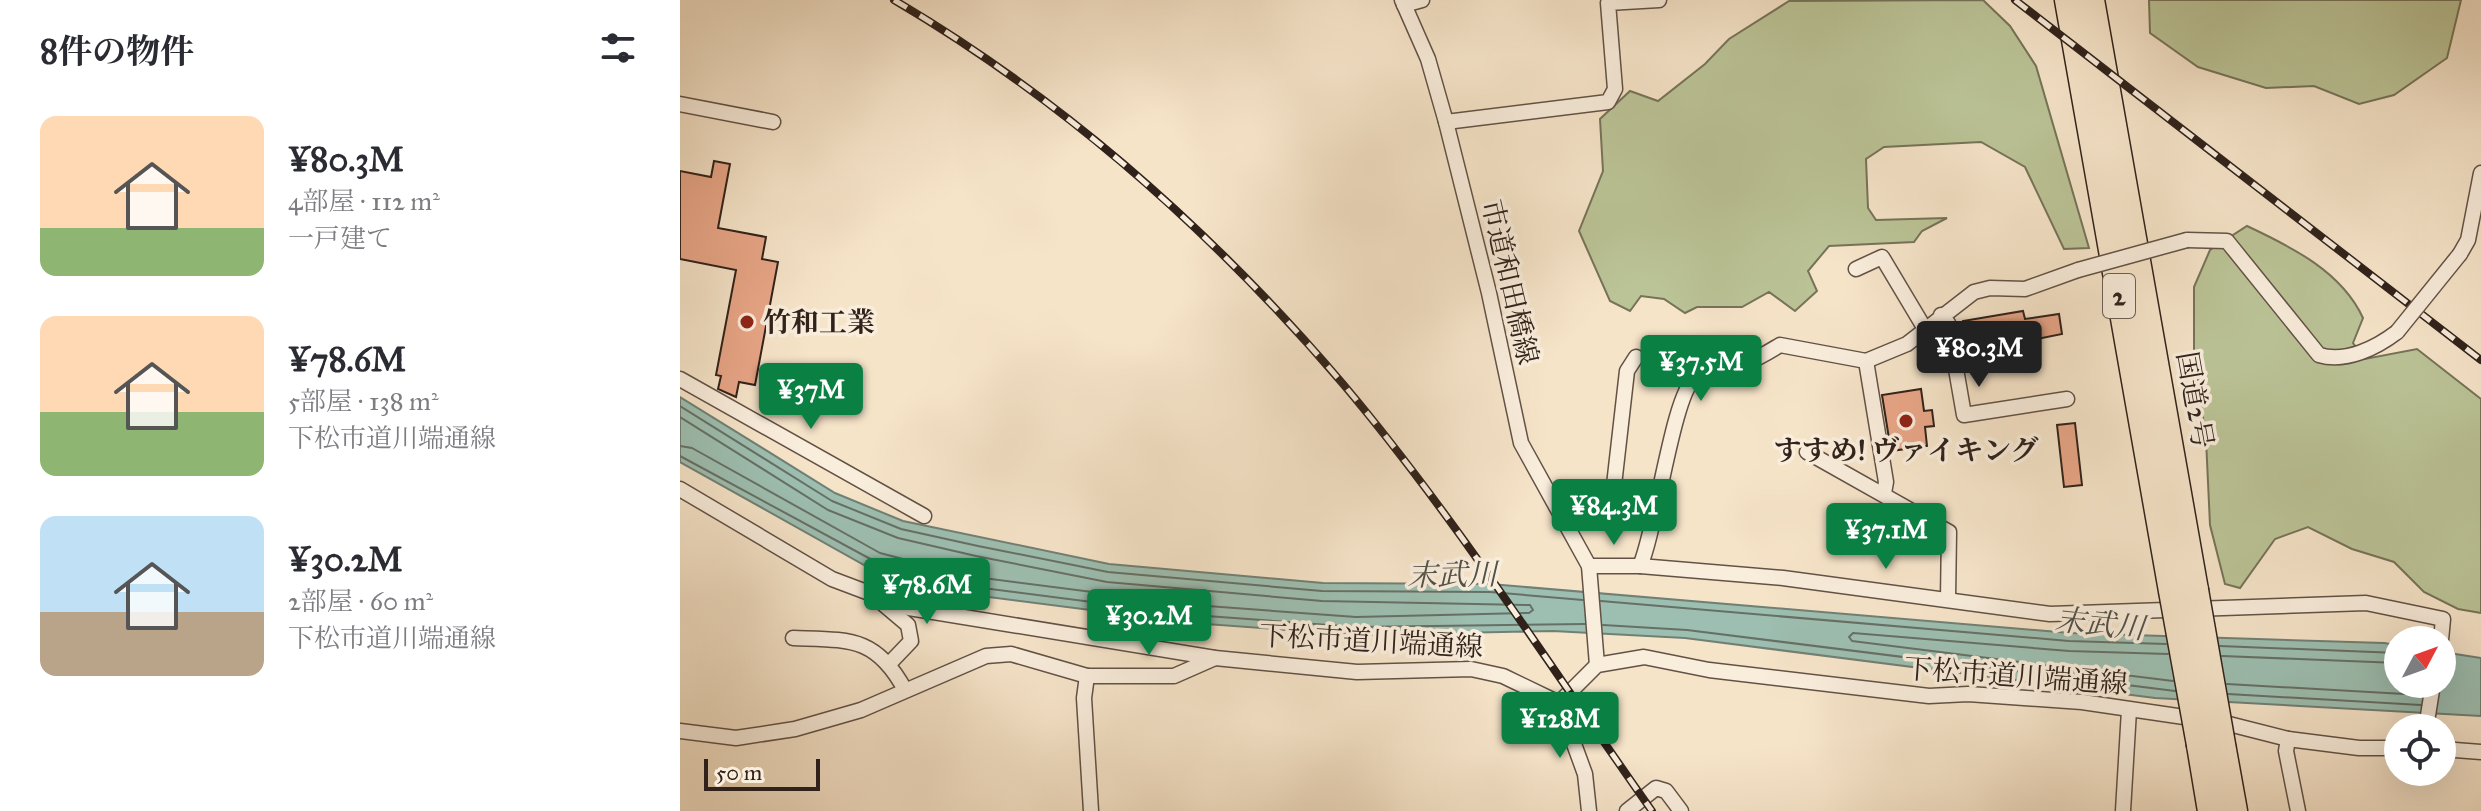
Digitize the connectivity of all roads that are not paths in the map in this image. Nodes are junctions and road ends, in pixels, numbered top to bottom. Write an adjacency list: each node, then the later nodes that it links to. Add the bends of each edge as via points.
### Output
1 (1422, 0): 5 (street)
2 (1659, 0): 8 (street, via 1608,3 1615,89 1608,102)
3 (2068, 0): 24 (highway, 国道2号 / 2)
4 (2091, 0): 24 (highway, 国道2号 / 2)
5 (1403, 3): 8 (street, 市道和田橋線, via 1428,59)
6 (680, 104): 7 (street)
7 (773, 122)
8 (1446, 122): 22 (street, 市道和田橋線, via 1521,443)
9 (2481, 173): 11 (street, bridge, via 2468,240 2460,254 2397,332 2375,349 2329,358 2319,355 2227,241 2187,240 2025,289 1974,292)
10 (1856, 269): 12 (street, via 1882,257)
11 (1941, 315): 12 (street); 16 (street, via 1948,323 1964,415)
12 (1925, 329): 14 (street, via 1890,354)
13 (1636, 357): 20 (street, via 1627,371 1614,485 1623,496)
14 (1866, 361): 19 (street); 20 (street, via 1780,345 1754,360 1692,379 1680,404)
15 (680, 379): 21 (street)
16 (2067, 399)
17 (1807, 452): 19 (street)
18 (680, 489): 25 (street, 下松市道川端通線, via 774,547)
19 (1884, 493): 26 (street, via 1949,532)
20 (1658, 505): 23 (street)
21 (924, 516)
22 (1589, 566): 23 (street); 30 (street)
23 (1640, 566): 26 (street)
24 (2184, 591): 38 (highway, 国道2号 / 2, bridge)
25 (876, 598): 29 (street, 下松市道川端通線, via 950,616); 31 (street, via 908,625 911,641)
26 (1948, 599): 27 (street, via 2050,614 2366,603 2443,619)
27 (2443, 626)
28 (793, 638): 31 (street, via 850,640)
29 (1215, 658): 32 (street, via 1174,676); 34 (street, 下松市道川端通線, via 1357,672 1471,669 1515,680)
30 (1596, 658): 34 (street); 35 (street, 下松市道川端通線, via 1644,657 1825,685 1929,696 2036,697)
31 (890, 663): 33 (street)
32 (1087, 676): 33 (street, via 1011,654 986,656); 42 (street)
33 (905, 690): 36 (street, via 861,710 795,729 736,738)
34 (1559, 703): 43 (street, via 1585,774)
35 (2129, 710): 37 (street, 下松市道川端通線, via 2225,723); 46 (street)
36 (680, 731)
37 (2288, 739): 39 (street, 下松市道川端通線); 49 (street)
38 (2212, 748): 47 (highway, 国道2号 / 2); 48 (highway, 国道2号 / 2)
39 (2384, 748)
40 (2456, 750): 41 (street)
41 (2481, 752)
42 (1091, 811)
43 (1589, 811)
44 (1627, 811): 45 (street, via 1656,788 1666,791)
45 (1681, 811)
46 (2123, 811)
47 (2211, 811)
48 (2234, 811)
49 (2298, 811)

